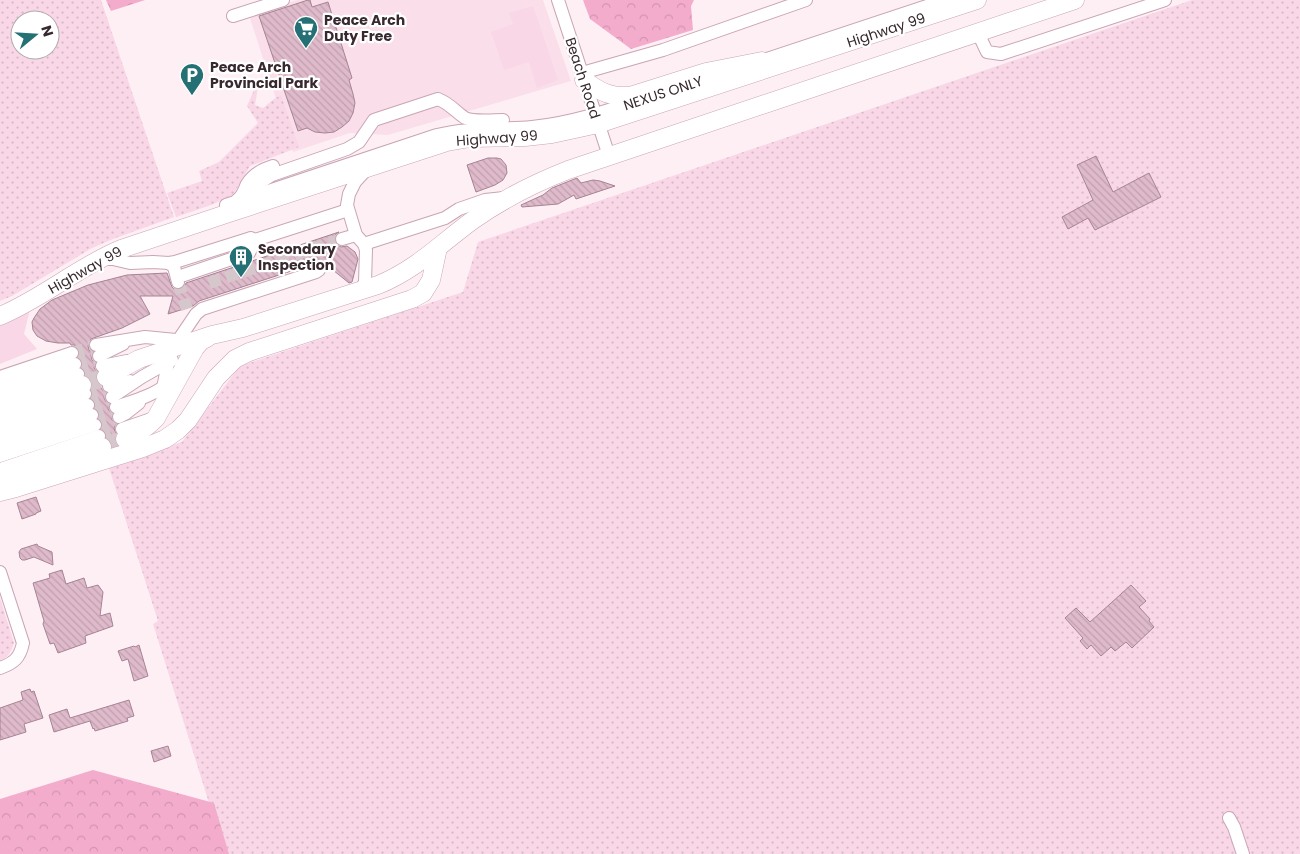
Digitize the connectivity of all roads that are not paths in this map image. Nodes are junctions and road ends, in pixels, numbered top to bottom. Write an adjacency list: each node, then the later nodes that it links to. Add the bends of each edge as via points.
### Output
1 (283, 0): 8 (street)
2 (558, 0): 12 (street, Beach Road)
3 (806, 0): 12 (street)
4 (945, 0): 11 (street, NEXUS ONLY)
5 (977, 0): 10 (highway, Highway 99)
6 (1075, 0): 9 (highway)
7 (1164, 0): 9 (street, via 1001,54 986,52)
8 (234, 16)
9 (978, 33): 16 (highway)
10 (834, 47): 11 (highway); 14 (highway, Highway 99)
11 (758, 62): 12 (highway, via 706,72 622,97 594,88); 14 (street, NEXUS ONLY)
12 (583, 76): 14 (street, Beach Road)
13 (389, 113): 19 (street, via 371,114 350,139 258,172 248,182)
14 (592, 122): 15 (street); 15 (street, NEXUS ONLY); 16 (street, Beach Road); 17 (highway, Highway 99, via 539,136 458,140)
15 (558, 123): 19 (street, NEXUS ONLY, via 442,134); 19 (street, via 534,118 470,119 438,99 374,120 356,145 272,175)
16 (609, 156): 18 (highway, via 553,176)
17 (372, 166): 19 (highway, Highway 99); 20 (street, via 355,182 347,200)
18 (508, 198): 22 (street, via 485,200 445,218); 24 (highway)
19 (238, 203): 25 (highway, Highway 99); 29 (highway, via 105,246)
20 (348, 210): 22 (street); 23 (street)
21 (342, 239): 22 (street)
22 (360, 239): 28 (street, via 366,250 364,282)
23 (255, 240): 26 (street, via 248,238); 26 (street, via 250,253 181,279)
24 (438, 248): 28 (highway, via 396,277); 49 (highway, via 431,280 423,293 412,300 235,359 216,378 188,420 165,439)
25 (96, 261): 26 (street); 31 (highway, Highway 99)
26 (169, 263)
27 (319, 270): 32 (street, via 202,309)
28 (358, 291): 33 (highway)
29 (0, 306)
30 (187, 309): 32 (street)
31 (0, 316)
32 (190, 324): 33 (street)
33 (187, 348): 36 (street); 37 (street, via 142,377); 37 (highway, via 140,359); 37 (street, via 145,337 134,338); 41 (highway)
34 (0, 376): 38 (street)
35 (0, 388): 38 (street)
36 (163, 388): 37 (street, via 148,395); 41 (street)
37 (111, 392): 41 (highway, via 139,434)
38 (65, 395): 39 (street); 40 (highway); 40 (street); 40 (street); 42 (highway); 43 (street); 44 (street); 45 (street); 46 (street)
39 (0, 400)
40 (87, 400): 47 (street); 48 (highway, via 11,476)
41 (162, 409)
42 (0, 411)
43 (0, 422)
44 (0, 434)
45 (0, 445)
46 (0, 456)
47 (0, 469)
48 (0, 478)
49 (0, 492)
50 (0, 572): 51 (street, via 23,644 21,654 11,664)
51 (0, 668)
52 (1229, 818): 53 (street)
53 (1243, 854)

